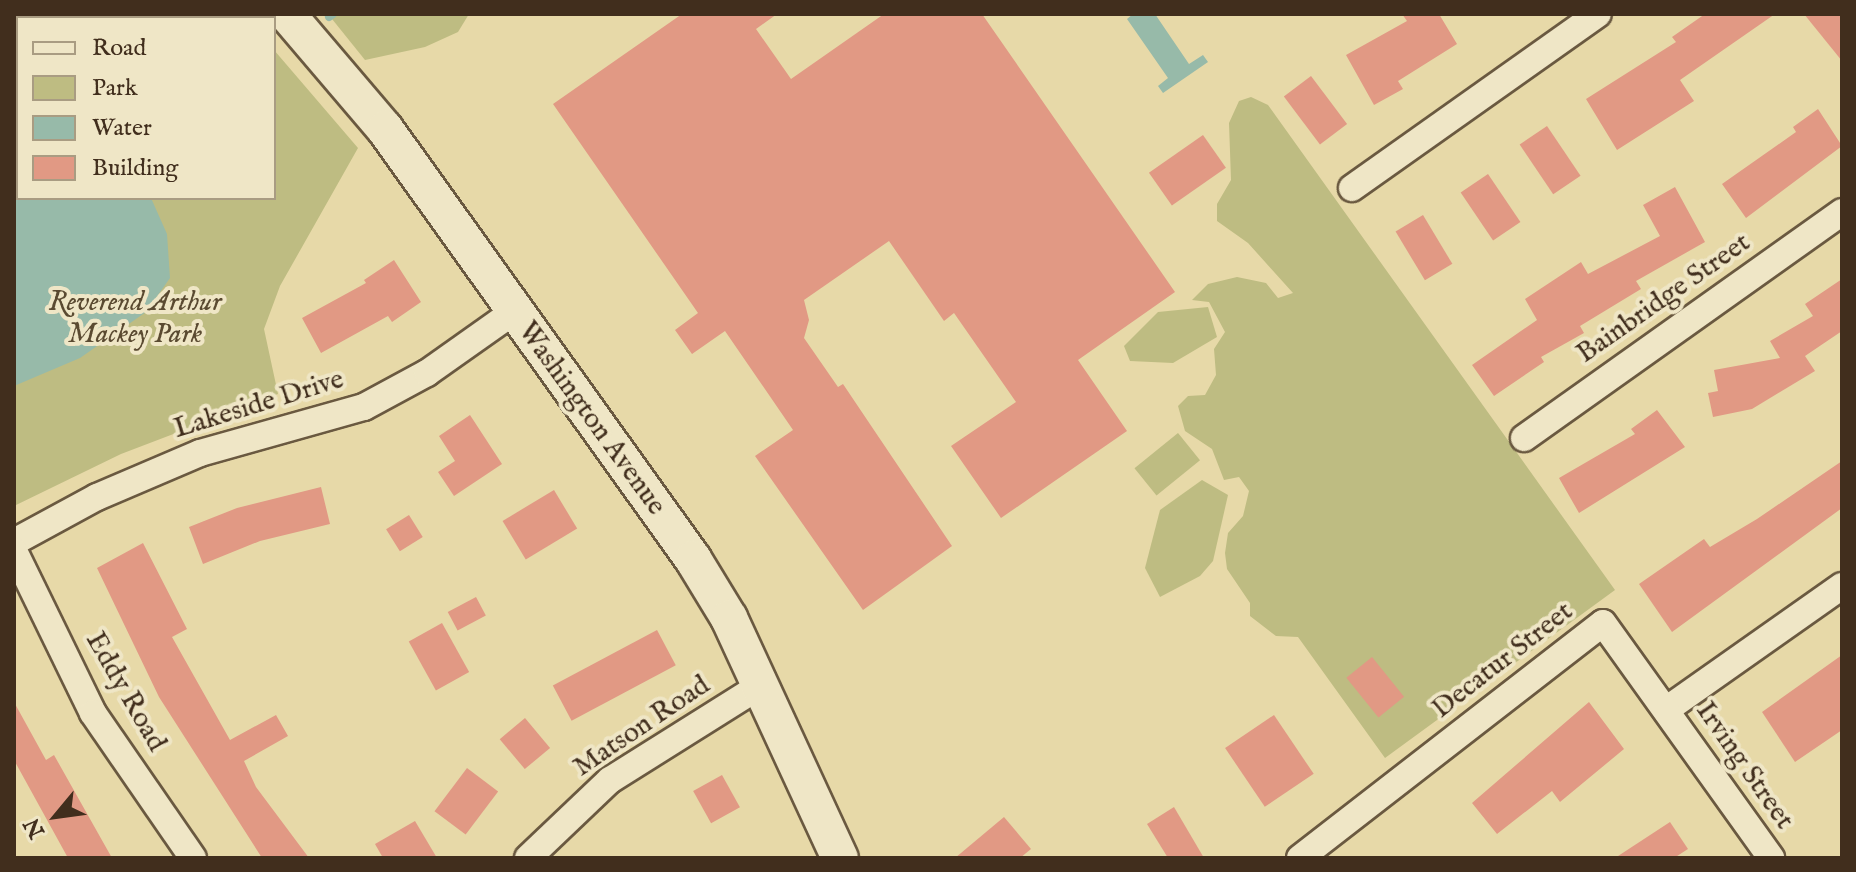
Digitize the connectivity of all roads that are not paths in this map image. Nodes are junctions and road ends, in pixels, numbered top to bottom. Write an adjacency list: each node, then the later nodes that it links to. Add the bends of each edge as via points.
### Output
1 (287, 14): 5 (street, Washington Avenue, via 385,129)
2 (1598, 14): 3 (street)
3 (1352, 188)
4 (1842, 212): 6 (street, Bainbridge Street)
5 (513, 312): 7 (street, Lakeside Drive, via 427,373 364,407 200,453 97,497); 10 (street, Washington Avenue, via 693,559 729,618)
6 (1524, 438)
7 (14, 542)
8 (14, 551): 12 (street, Eddy Road, via 93,713)
9 (1842, 586): 11 (street)
10 (760, 686): 13 (street, Matson Road, via 610,780); 14 (street, Washington Avenue)
11 (1666, 710): 15 (street, Decatur Street, via 1603,623); 16 (street, Irving Street)
12 (193, 858)
13 (528, 858)
14 (840, 858)
15 (1300, 858)
16 (1771, 858)

